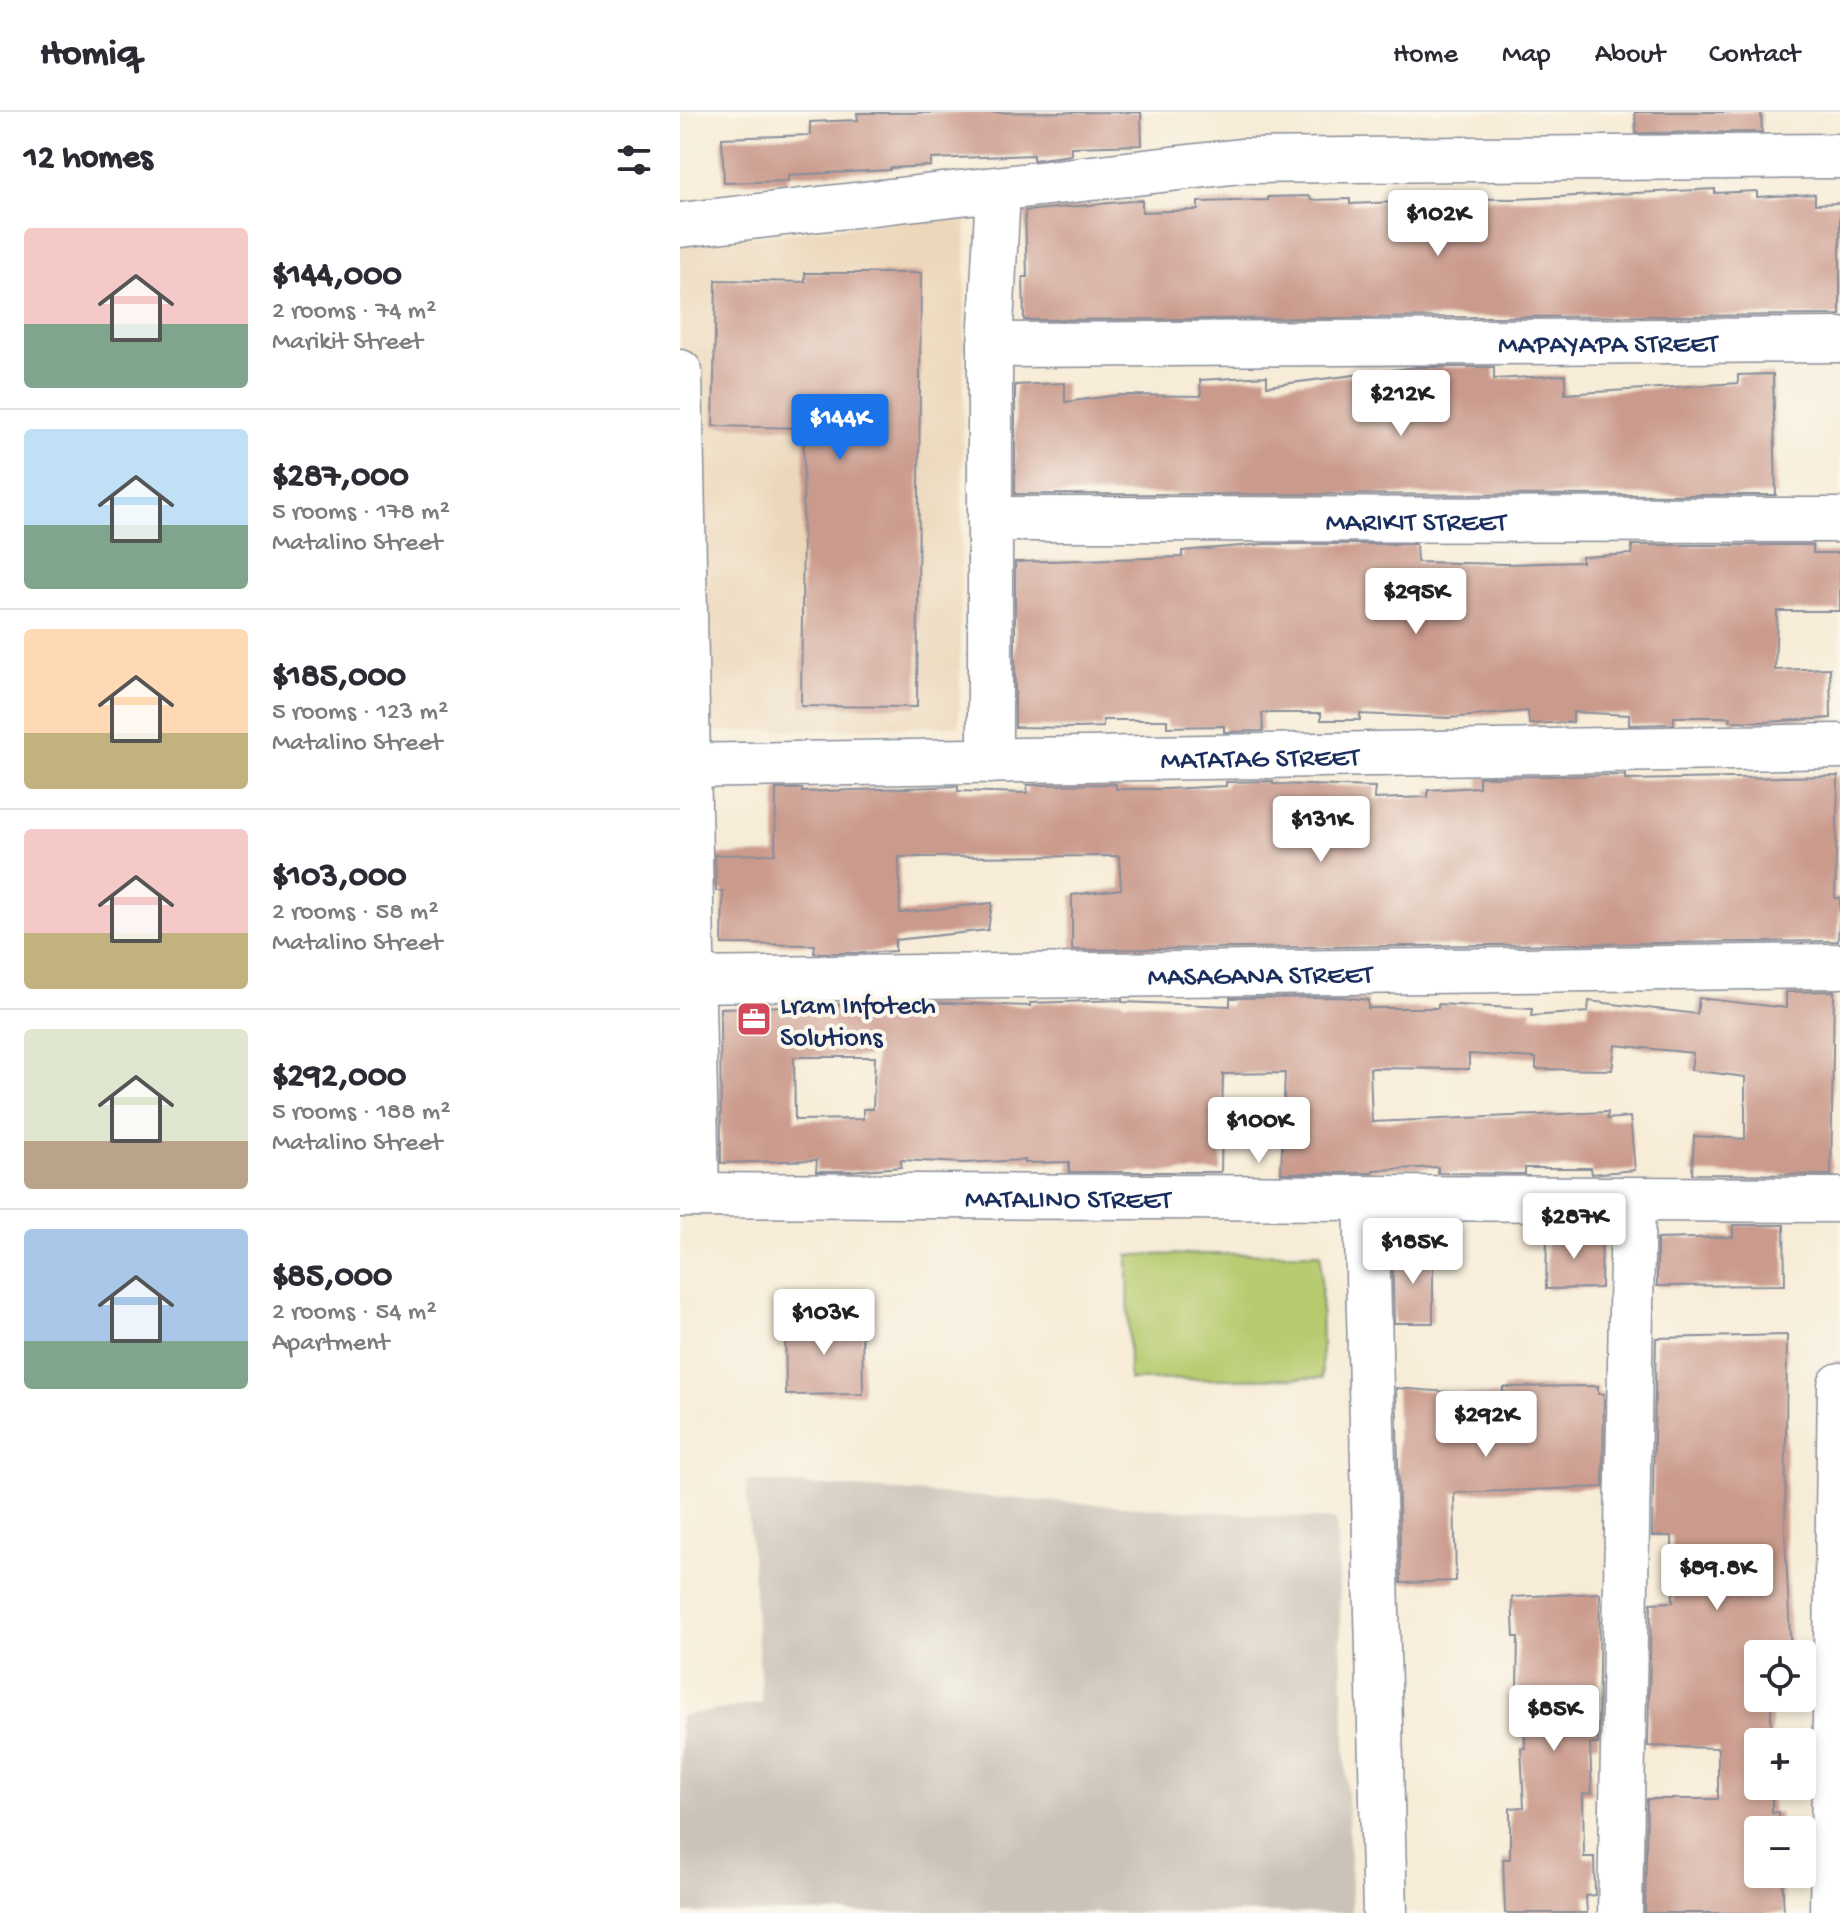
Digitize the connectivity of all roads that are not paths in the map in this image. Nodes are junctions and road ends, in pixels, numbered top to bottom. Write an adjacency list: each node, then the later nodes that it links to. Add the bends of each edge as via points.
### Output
1 (1840, 156): 2 (street, via 1241,161)
2 (998, 191): 3 (street); 5 (street)
3 (680, 225)
4 (1840, 340): 5 (street, MAPAYAPA STREET)
5 (990, 345): 7 (street)
6 (680, 372): 11 (street)
7 (992, 519): 8 (street, MARIKIT STREET); 10 (street)
8 (1840, 520)
9 (1840, 746): 10 (street, MATATAG STREET)
10 (990, 761): 11 (street, MATATAG STREET)
11 (684, 766): 13 (street)
12 (1840, 966): 13 (street, MASAGANA STREET)
13 (686, 980): 14 (street)
14 (688, 1194): 15 (street, MATALINO STREET)
15 (1366, 1200): 16 (street, MATALINO STREET); 19 (street)
16 (1633, 1200): 17 (street, MATALINO STREET); 20 (street)
17 (1840, 1200)
18 (1840, 1385): 21 (street)
19 (1385, 1913)
20 (1620, 1913)
21 (1832, 1913)

